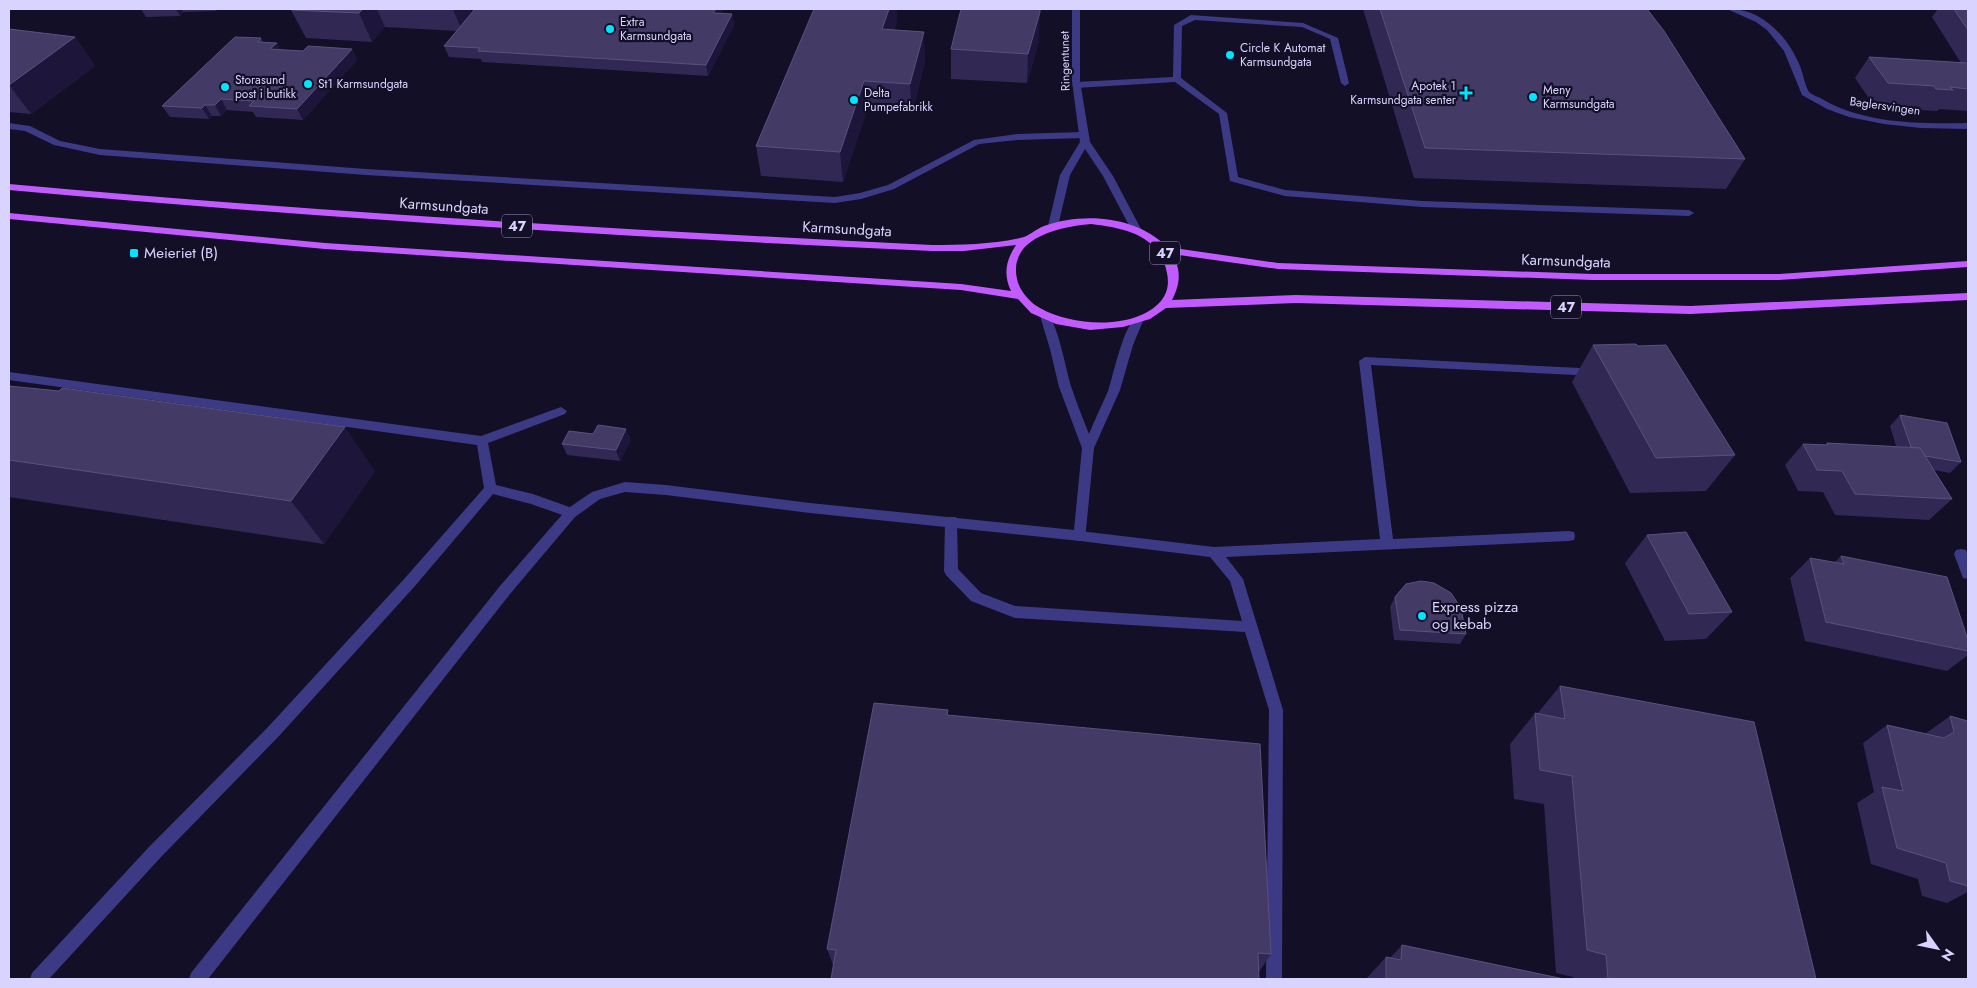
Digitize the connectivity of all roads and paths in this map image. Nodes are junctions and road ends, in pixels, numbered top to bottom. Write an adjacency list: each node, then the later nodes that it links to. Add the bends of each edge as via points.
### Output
1 (1076, 9): 5 (street, Ringentunet)
2 (1731, 9): 7 (street, Baglersvingen, via 1757,16 1779,36 1801,76 1805,93 1838,111 1867,118)
3 (1178, 79): 4 (street, via 1178,25 1194,17 1303,25 1334,38); 5 (street); 10 (street, via 1223,113 1234,179 1285,193 1422,204)
4 (1345, 83)
5 (1076, 85): 8 (street, Ringentunet)
6 (9, 126): 8 (street, via 27,128 57,143 100,152 835,200 891,187 977,142 1016,137)
7 (1968, 126)
8 (1084, 138): 12 (street, via 1065,175); 13 (street, Ringentunet)
9 (9, 187): 14 (main road, Karmsundgata / 47, via 359,215 736,239 932,248)
10 (1689, 213)
11 (9, 216): 17 (main road, 47, via 286,243 952,286)
12 (1053, 226): 13 (main road, 47, via 1091,221); 14 (main road, 47)
13 (1137, 231): 15 (main road, 47)
14 (1026, 241): 17 (main road, 47, via 1012,260 1012,284)
15 (1164, 250): 16 (main road, Karmsundgata / 47, via 1278,266 1593,277 1779,277); 19 (main road, 47, via 1174,276 1171,293)
16 (1968, 264)
17 (1020, 296): 20 (main road, 47)
18 (1968, 297): 19 (main road, 47, via 1690,310 1296,299)
19 (1164, 304): 21 (main road, 47)
20 (1045, 316): 21 (main road, 47, via 1089,328); 26 (street, via 1065,387)
21 (1138, 321): 26 (street, via 1127,345 1114,390)
22 (1576, 371): 32 (street, via 1364,360)
23 (9, 376): 25 (street)
24 (560, 411): 25 (street)
25 (482, 441): 27 (street)
26 (1088, 448): 30 (street)
27 (490, 489): 28 (street, via 533,499); 37 (street, via 274,731 155,852)
28 (571, 513): 29 (street, via 596,495 625,488); 38 (street, via 505,590)
29 (951, 521): 30 (street); 36 (street, via 951,571 976,597 1015,612)
30 (1080, 536): 33 (street)
31 (1569, 536): 32 (street)
32 (1386, 544): 33 (street)
33 (1214, 552): 36 (street, via 1236,579)
34 (1961, 554): 35 (street)
35 (1968, 574)
36 (1251, 626): 39 (street, via 1276,710)
37 (38, 979)
38 (197, 979)
39 (1274, 979)

